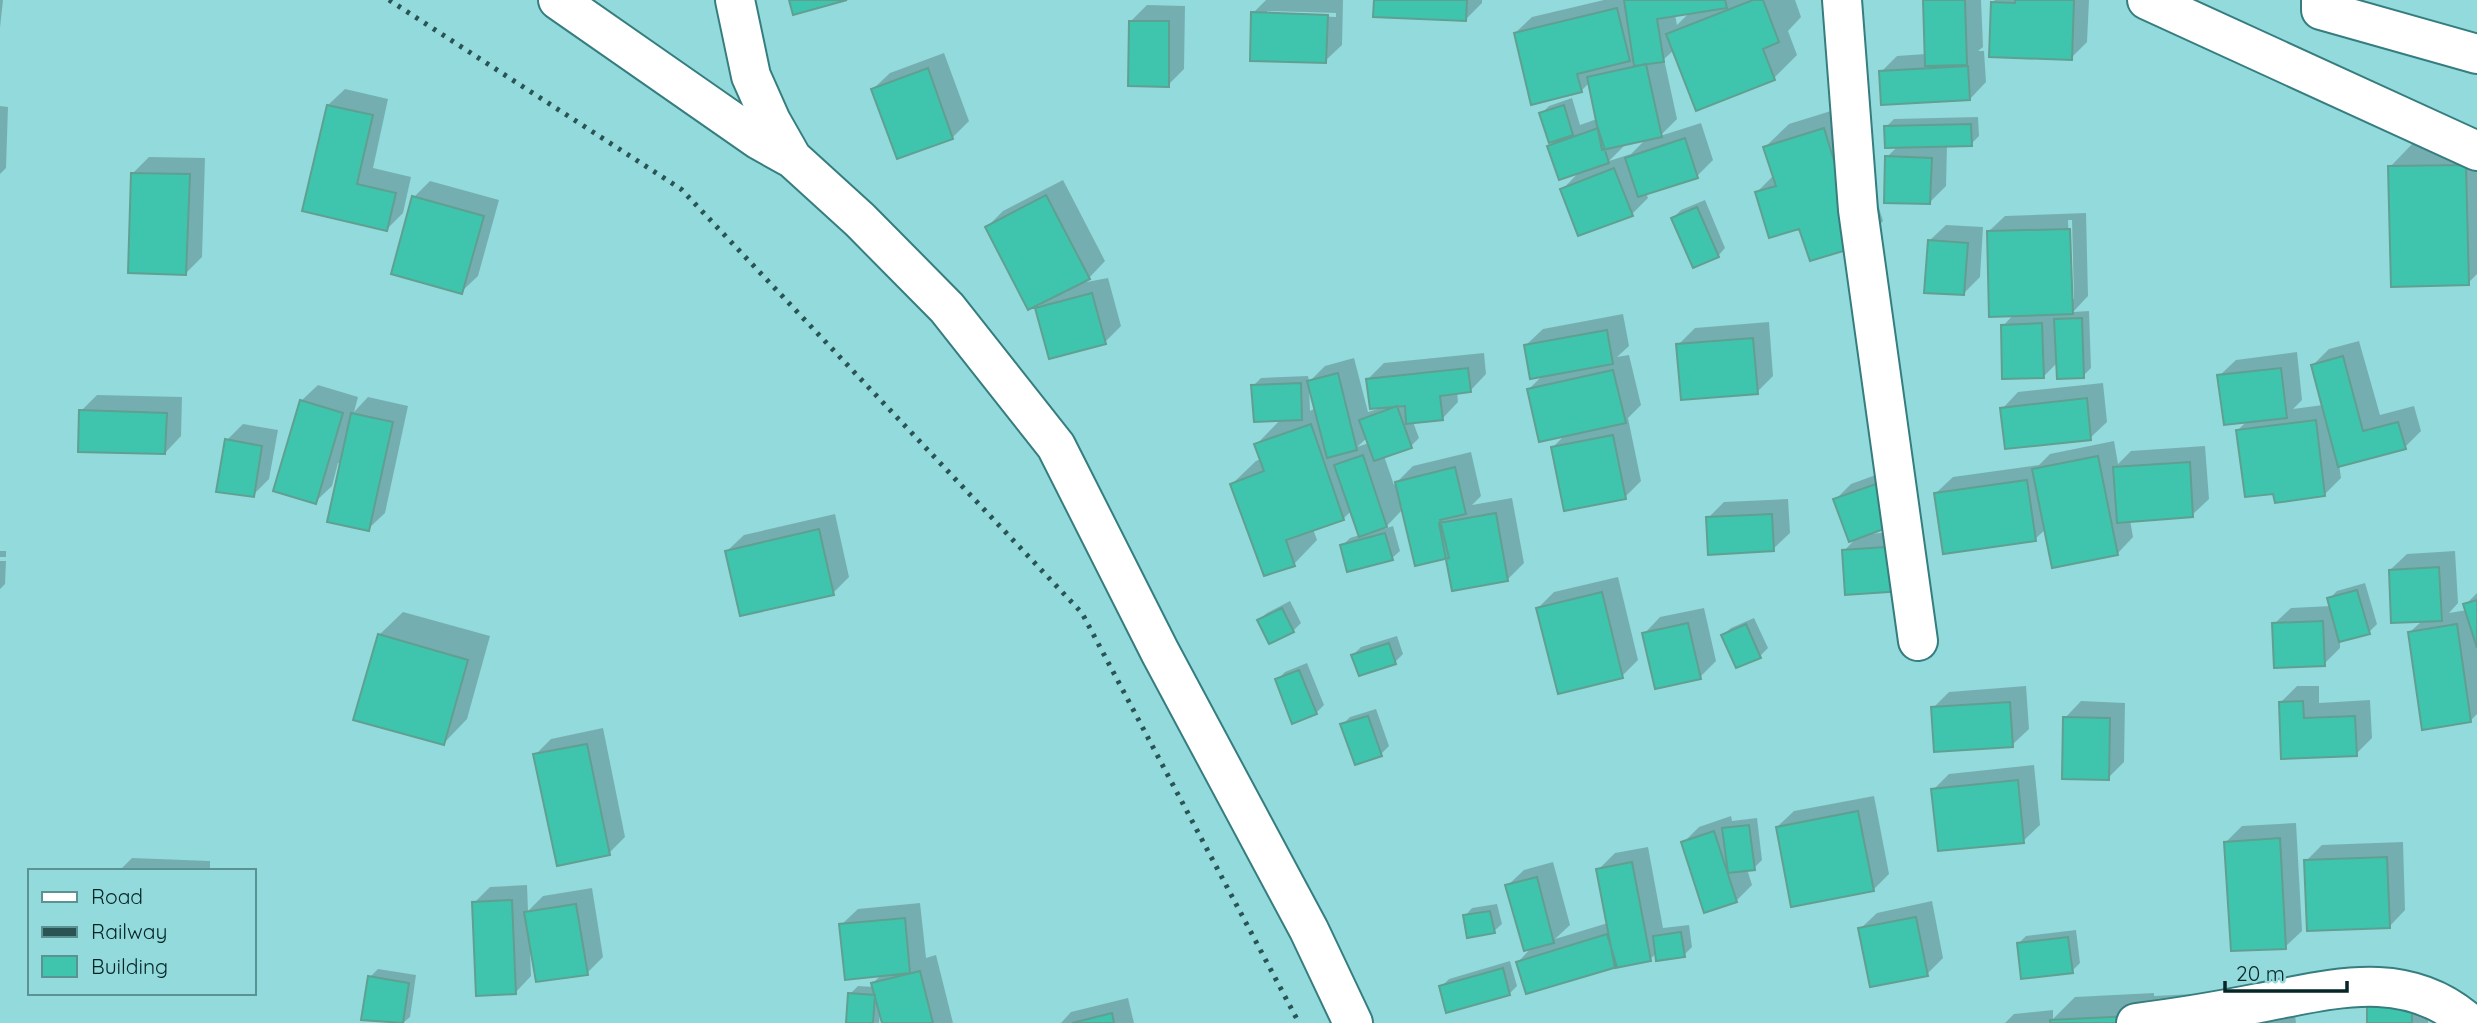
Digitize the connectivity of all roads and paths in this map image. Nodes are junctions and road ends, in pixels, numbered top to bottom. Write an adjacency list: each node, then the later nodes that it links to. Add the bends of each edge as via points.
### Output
1 (558, 0): 8 (street)
2 (735, 0): 8 (street, via 751,76)
3 (1842, 0): 9 (street, via 1858,209)
4 (2147, 0): 7 (street)
5 (2321, 0): 6 (street, via 2321,10)
6 (2477, 54)
7 (2477, 150)
8 (793, 159): 10 (street, via 947,308 1056,446)
9 (1918, 641)
10 (1353, 1023)
11 (2136, 1023): 12 (street, via 2353,986 2393,987 2422,994)
12 (2469, 1023)

